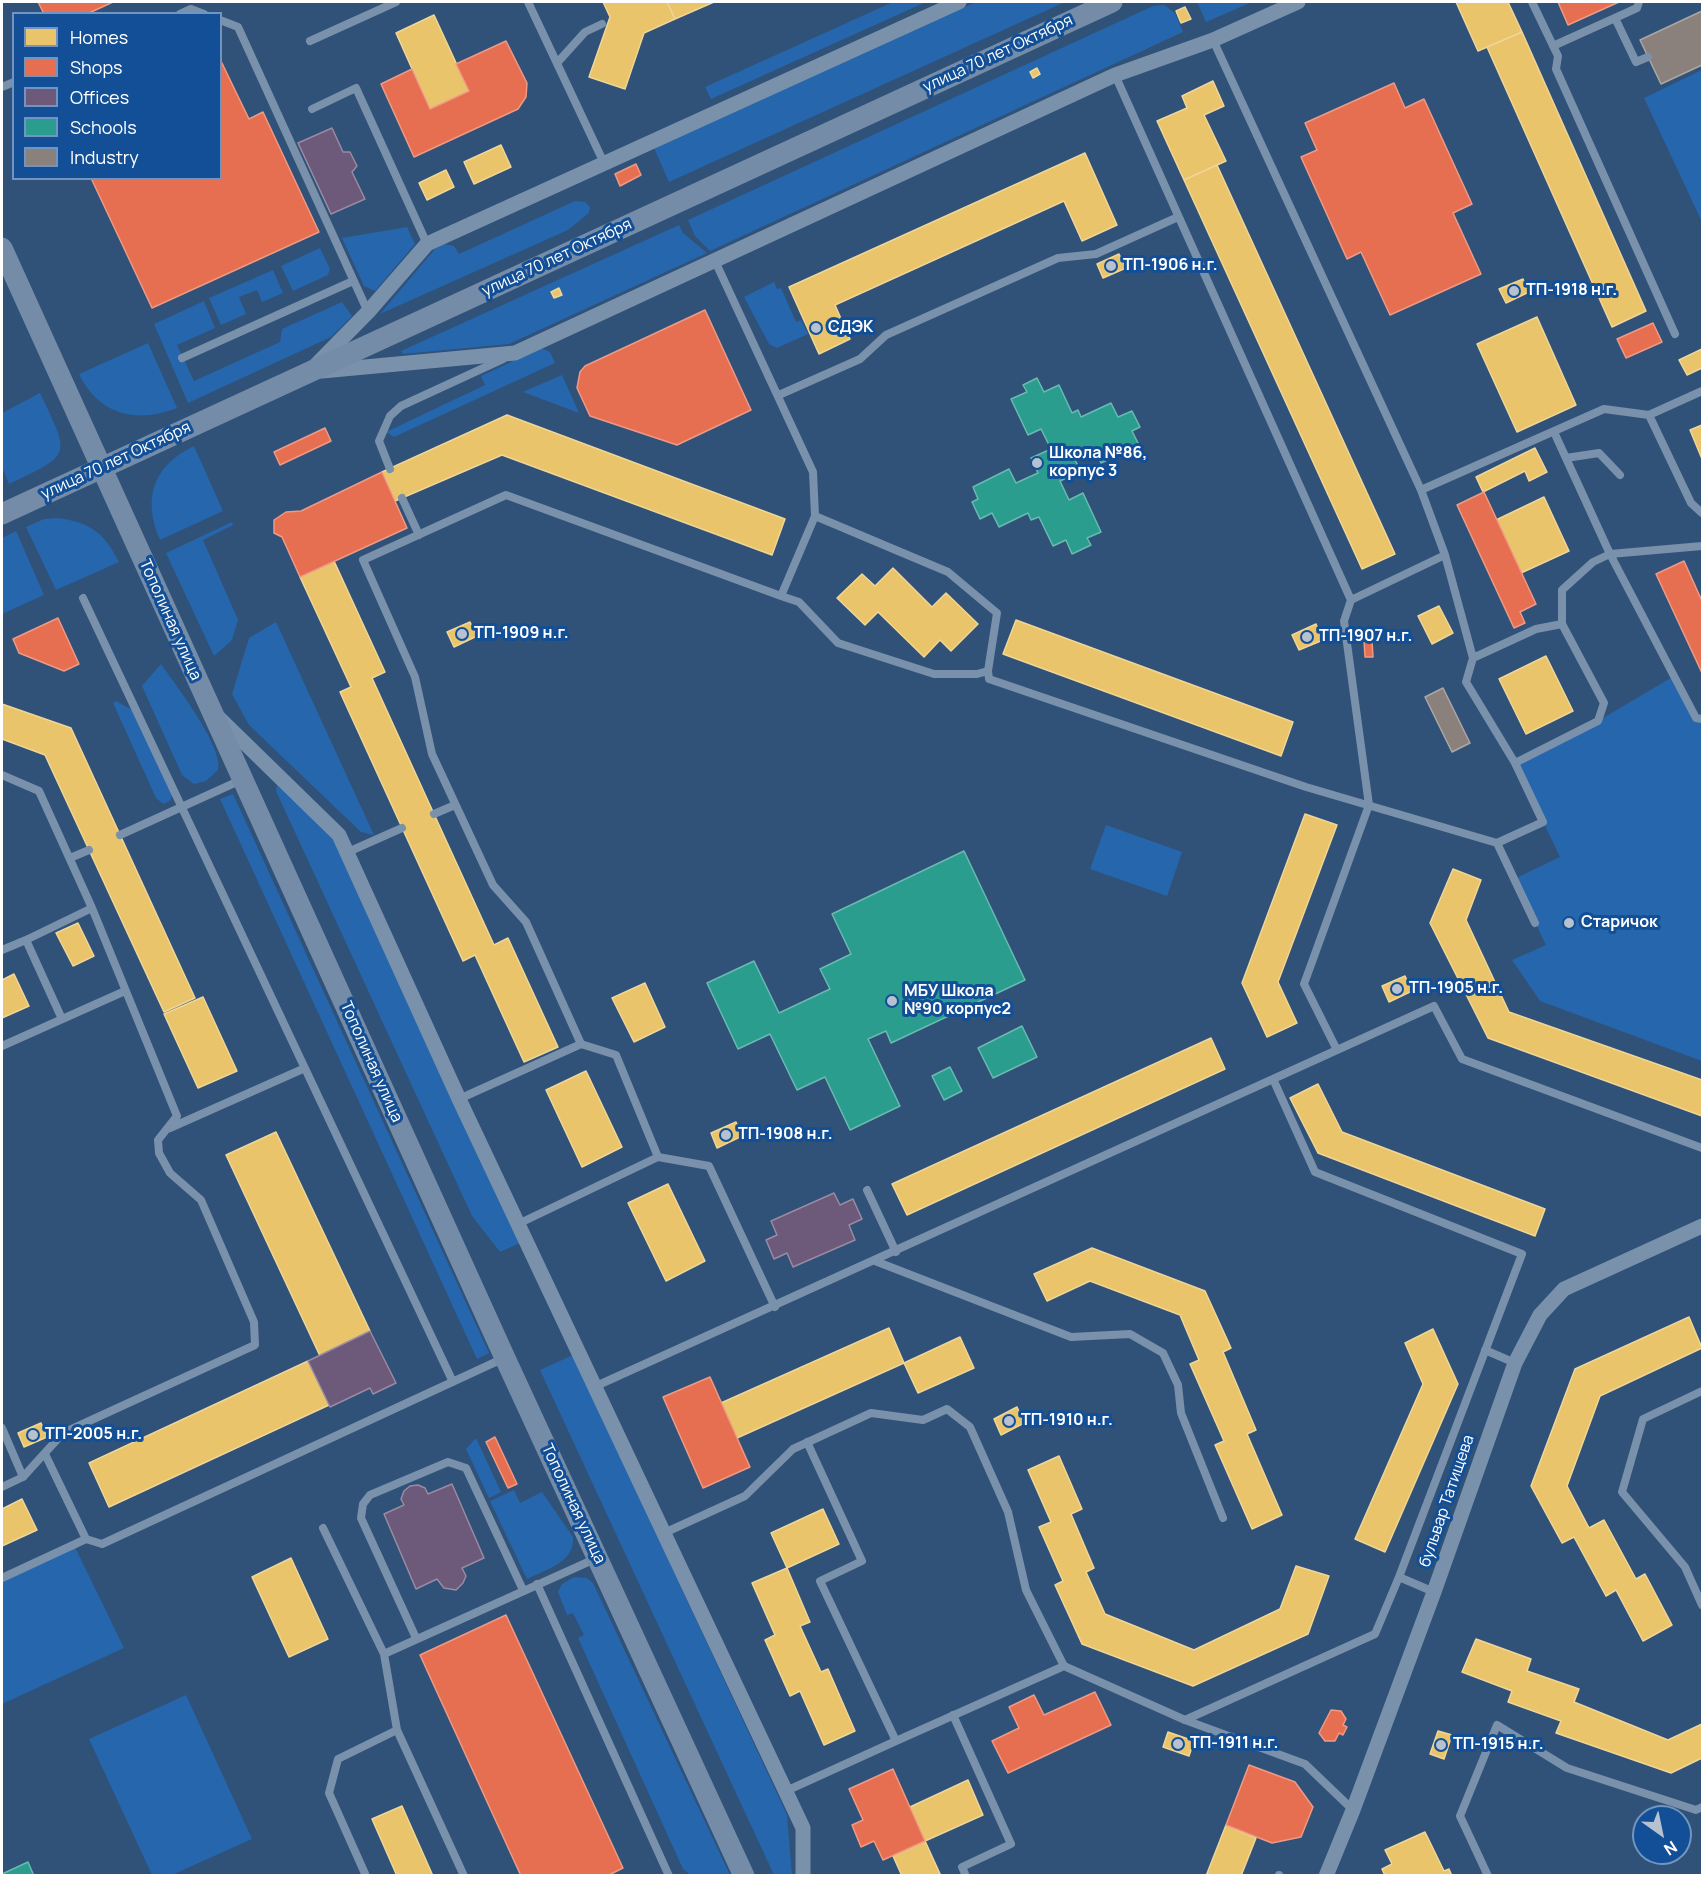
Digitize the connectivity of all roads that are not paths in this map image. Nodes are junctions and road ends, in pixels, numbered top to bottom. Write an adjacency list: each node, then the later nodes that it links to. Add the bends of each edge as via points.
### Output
1 (396, 2): 14 (lane)
2 (528, 2): 17 (lane)
3 (956, 2): 20 (street)
4 (1112, 2): 30 (main road, улица 70 лет Октября)
5 (1298, 2): 13 (street)
6 (1532, 2): 15 (lane)
7 (1639, 2): 10 (lane, via 1637,8)
8 (184, 12): 9 (lane)
9 (199, 12)
10 (1616, 18): 15 (lane); 16 (lane, via 1636,62)
11 (222, 21): 25 (lane, via 238,27)
12 (602, 24): 17 (lane, via 585,32)
13 (1213, 40): 18 (street); 39 (lane)
14 (310, 41)
15 (1553, 46): 27 (lane, via 1558,56 1556,69)
16 (1648, 57)
17 (557, 63): 20 (lane)
18 (1115, 75): 21 (lane); 24 (street)
19 (312, 109): 22 (lane, via 356,88)
20 (604, 163): 22 (street)
21 (1178, 217): 32 (lane, via 1096,254 1058,258 886,334 860,359); 50 (lane)
22 (427, 243): 26 (street)
23 (2, 248): 36 (main road, Тополиная улица)
24 (715, 261): 28 (street); 32 (lane)
25 (353, 281): 26 (lane); 29 (lane)
26 (368, 312): 30 (street)
27 (1675, 334)
28 (514, 353): 30 (street); 37 (lane, via 395,411 379,441)
29 (182, 358)
30 (310, 372): 36 (main road, улица 70 лет Октября)
31 (1702, 391): 33 (lane)
32 (779, 395): 43 (lane, via 813,472)
33 (1649, 416): 34 (lane, via 1604,409); 41 (lane, via 1691,502)
34 (1554, 432): 35 (lane); 39 (lane)
35 (1566, 458): 38 (lane, via 1599,453); 46 (lane)
36 (102, 468): 42 (main road, улица 70 лет Октября); 54 (main road, Тополиная улица)
37 (390, 469)
38 (1620, 475)
39 (1421, 490): 47 (lane)
40 (402, 498): 44 (lane)
41 (1702, 513)
42 (2, 514)
43 (815, 516): 48 (lane); 53 (lane, via 948,572 998,613)
44 (419, 535): 48 (lane, via 506,495); 59 (lane, via 363,560 415,677 432,754)
45 (1702, 546): 46 (lane)
46 (1610, 554): 51 (lane, via 1593,562 1562,590); 55 (lane, via 1696,718)
47 (1445, 555): 50 (lane); 52 (lane)
48 (781, 596): 53 (lane, via 799,602 838,643 934,674)
49 (83, 598): 61 (lane)
50 (1351, 600): 60 (lane, via 1344,621)
51 (1562, 624): 52 (lane, via 1536,628); 56 (lane, via 1604,703 1598,721)
52 (1473, 658): 56 (lane, via 1466,682)
53 (988, 671): 60 (lane, via 989,679)
54 (209, 708): 58 (main road, Тополиная улица); 67 (street, via 339,835)
55 (1702, 719)
56 (1515, 763): 65 (lane, via 1543,822)
57 (2, 775): 68 (lane, via 39,791)
58 (242, 780): 61 (lane); 91 (main road, Тополиная улица)
59 (455, 805): 62 (lane); 75 (lane, via 492,885 526,922)
60 (1369, 805): 65 (lane); 77 (lane, via 1304,984)
61 (182, 807): 64 (lane); 78 (lane)
62 (434, 814)
63 (402, 828): 67 (lane)
64 (120, 835)
65 (1497, 843): 70 (lane)
66 (89, 850): 68 (lane)
67 (348, 852): 80 (street)
68 (70, 858): 69 (lane)
69 (92, 908): 71 (lane); 73 (lane)
70 (1535, 923)
71 (26, 940): 72 (lane); 74 (lane)
72 (2, 950)
73 (125, 991): 74 (lane); 81 (lane, via 177,1116)
74 (62, 1019): 76 (lane)
75 (581, 1044): 80 (lane); 83 (lane, via 616,1055)
76 (2, 1046)
77 (1336, 1050): 79 (lane); 82 (lane, via 1434,1006 1462,1059)
78 (305, 1068): 81 (lane); 93 (lane)
79 (1273, 1079): 87 (lane); 90 (lane, via 1315,1172 1522,1254)
80 (459, 1099): 85 (street)
81 (169, 1128): 98 (lane, via 158,1140 159,1153 170,1173 201,1200 254,1322 255,1345 63,1433)
82 (1702, 1148)
83 (658, 1157): 85 (lane); 89 (lane, via 709,1166)
84 (867, 1190): 87 (lane)
85 (518, 1224): 94 (street)
86 (1702, 1226): 92 (street, бульвар Татищева, via 1564,1289 1540,1315)
87 (896, 1251): 88 (lane)
88 (875, 1261): 89 (lane); 101 (lane, via 1071,1336 1130,1334 1163,1353 1178,1385 1181,1413)
89 (775, 1307): 94 (lane)
90 (1485, 1350): 92 (lane); 106 (lane)
91 (505, 1358): 93 (lane); 105 (main road, Тополиная улица)
92 (1515, 1363): 110 (street, бульвар Татищева)
93 (453, 1382): 104 (lane, via 102,1544)
94 (594, 1387): 103 (street)
95 (1702, 1391): 111 (lane, via 1643,1419 1622,1492 1685,1568)
96 (2, 1428): 99 (lane)
97 (807, 1442): 103 (lane, via 793,1449 745,1496); 114 (lane, via 871,1413 923,1420 947,1409 970,1427 1008,1512 1026,1590); 118 (lane, via 862,1561 820,1581)
98 (45, 1454): 99 (lane); 104 (lane)
99 (24, 1477): 100 (lane)
100 (2, 1487)
101 (1223, 1518)
102 (323, 1528): 113 (lane)
103 (663, 1534): 119 (street)
104 (86, 1539): 107 (lane)
105 (598, 1557): 108 (lane); 125 (main road, Тополиная улица)
106 (1399, 1577): 110 (lane); 116 (lane, via 1375,1634)
107 (2, 1578)
108 (537, 1584): 109 (lane); 124 (lane)
109 (523, 1590): 112 (lane); 112 (lane, via 466,1468 447,1462 370,1495 363,1504 361,1518)
110 (1434, 1592): 121 (street, бульвар Татищева)
111 (1702, 1605)
112 (416, 1638): 113 (lane)
113 (384, 1654): 117 (lane)
114 (1064, 1666): 115 (lane); 116 (lane)
115 (953, 1715): 118 (lane); 127 (lane, via 1011,1844 962,1867)
116 (1185, 1720): 121 (lane, via 1305,1764)
117 (397, 1730): 122 (lane, via 338,1759 329,1793); 123 (lane)
118 (896, 1741): 119 (lane)
119 (786, 1791): 126 (street, via 803,1828)
120 (1702, 1807): 129 (lane, via 1696,1810 1567,1768 1497,1725 1460,1816)
121 (1353, 1810): 128 (street, бульвар Татищева)
122 (366, 1875)
123 (464, 1875)
124 (669, 1875)
125 (744, 1875)
126 (803, 1875)
127 (966, 1875)
128 (1326, 1875)
129 (1488, 1875)

